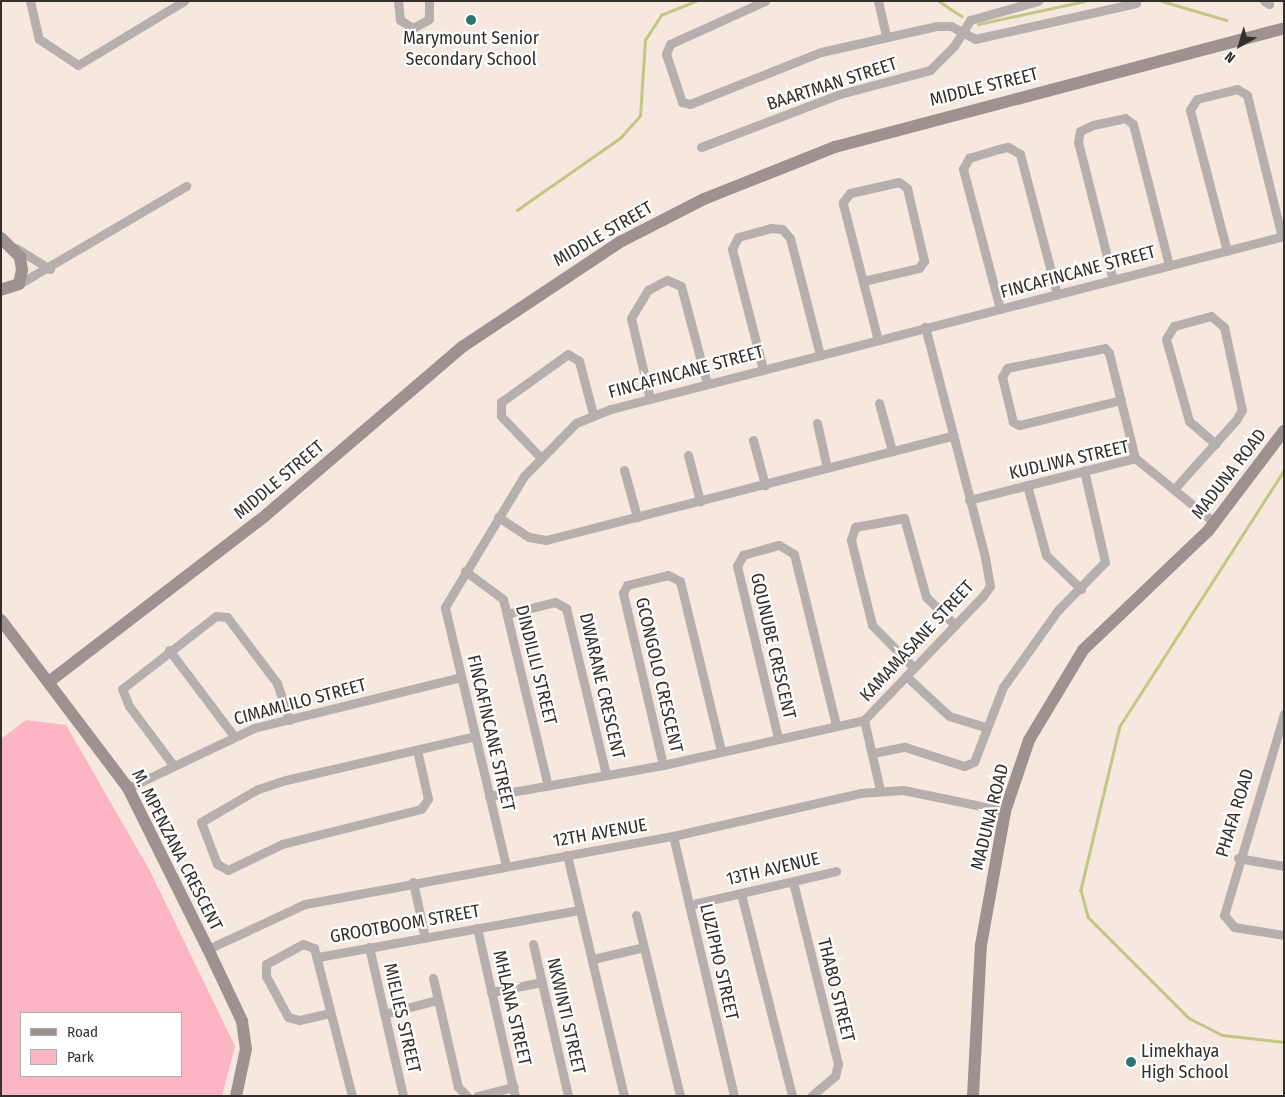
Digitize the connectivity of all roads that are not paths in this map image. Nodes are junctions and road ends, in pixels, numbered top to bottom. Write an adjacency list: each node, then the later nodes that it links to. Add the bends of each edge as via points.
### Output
1 (30, 1): 2 (street, via 39,39 78,65)
2 (184, 1)
3 (398, 1): 4 (street, via 400,20 413,28 429,18)
4 (429, 1)
5 (765, 1): 11 (street, via 670,44 666,54 679,100 690,104 787,62)
6 (878, 1): 11 (street)
7 (1038, 1): 10 (street, BAARTMAN STREET, via 978,16 968,22)
8 (1136, 3): 10 (street, via 975,39)
9 (1284, 28): 63 (main road, MIDDLE STREET, via 844,144 704,199 620,242 462,347 266,515)
10 (963, 35): 11 (street, via 944,25); 12 (street, BAARTMAN STREET, via 930,70 840,94)
11 (886, 38)
12 (701, 147)
13 (186, 186): 18 (street)
14 (1283, 236): 16 (street, FINCAFINCANE STREET); 16 (street, via 1247,95 1237,89 1197,99 1190,110)
15 (6, 242): 18 (street); 21 (main road, via 22,263)
16 (1226, 251): 17 (street, FINCAFINCANE STREET)
17 (1169, 265): 19 (street, FINCAFINCANE STREET); 19 (street, via 1134,124 1122,118 1093,125 1082,130 1078,142)
18 (50, 269): 21 (street)
19 (1113, 280): 23 (street, FINCAFINCANE STREET)
20 (863, 281): 20 (street, via 844,200 850,193 899,182 907,188 924,261 919,268); 26 (street)
21 (18, 284): 22 (main road)
22 (1, 290)
23 (1057, 294): 24 (street, FINCAFINCANE STREET); 24 (street, via 1020,154 1008,147 999,149 969,158 964,169)
24 (1000, 309): 25 (street, FINCAFINCANE STREET)
25 (925, 328): 26 (street, FINCAFINCANE STREET); 36 (street, KAMAMASANE STREET)
26 (878, 340): 27 (street, FINCAFINCANE STREET)
27 (820, 355): 28 (street, FINCAFINCANE STREET); 28 (street, via 790,238 782,229 771,228 738,237 732,249)
28 (763, 369): 29 (street, FINCAFINCANE STREET)
29 (707, 384): 30 (street, FINCAFINCANE STREET); 30 (street, via 681,286 667,280 648,290 631,318)
30 (650, 399): 33 (street, FINCAFINCANE STREET)
31 (1120, 400): 31 (street, via 1109,353 1102,346 1007,368 1002,377 1013,422 1019,425); 42 (street)
32 (879, 403): 39 (street)
33 (593, 414): 41 (street, FINCAFINCANE STREET, via 576,423); 41 (street, via 579,361 568,354 501,402 501,416)
34 (817, 422): 43 (street)
35 (1284, 431): 53 (main road, MADUNA ROAD)
36 (954, 435): 39 (street); 49 (street, KAMAMASANE STREET)
37 (753, 440): 46 (street)
38 (1214, 444): 38 (street, via 1243,406 1223,324 1211,316 1174,326 1166,339 1188,422); 48 (street)
39 (892, 452): 43 (street)
40 (688, 455): 50 (street)
41 (541, 458): 51 (street, FINCAFINCANE STREET, via 524,476)
42 (1135, 458): 45 (street, KUDLIWA STREET); 48 (street, KUDLIWA STREET)
43 (828, 468): 46 (street)
44 (624, 470): 52 (street)
45 (1084, 470): 47 (street, KUDLIWA STREET); 55 (street, via 1106,558)
46 (765, 484): 50 (street)
47 (1028, 486): 49 (street, KUDLIWA STREET); 55 (street, via 1046,555)
48 (1175, 488): 53 (street, KUDLIWA STREET)
49 (969, 500): 58 (street, KAMAMASANE STREET, via 990,586)
50 (700, 501): 52 (street)
51 (498, 517): 52 (street, via 542,540); 54 (street, FINCAFINCANE STREET)
52 (636, 517)
53 (1215, 523): 82 (main road, MADUNA ROAD, via 1083,650 1029,740)
54 (465, 571): 56 (street, DINDILILI STREET, via 499,592); 62 (street, FINCAFINCANE STREET, via 445,611)
55 (1080, 589): 68 (street, via 1055,614 1003,687)
56 (507, 614): 77 (street, DWARANE CRESCENT, via 555,602 566,608); 78 (street, DINDILILI STREET)
57 (2, 621): 63 (main road, M. MPENZANA CRESCENT)
58 (955, 625): 60 (street, KAMAMASANE STREET); 60 (street, via 926,597 904,518 856,527 851,537 872,625)
59 (169, 650): 65 (street, via 211,618 227,617 277,683); 69 (street); 75 (street, via 122,692)
60 (914, 668): 61 (street, KAMAMASANE STREET)
61 (906, 676): 66 (street, KAMAMASANE STREET); 68 (street, via 948,716)
62 (461, 677): 65 (street, CIMAMLILO STREET); 70 (street, FINCAFINCANE STREET)
63 (50, 681): 79 (main road, M. MPENZANA CRESCENT)
64 (1284, 714): 85 (street, PHAFA ROAD)
65 (289, 720): 69 (street, CIMAMLILO STREET)
66 (864, 720): 67 (street, KAMAMASANE STREET); 74 (street)
67 (836, 725): 71 (street, KAMAMASANE STREET); 71 (street, GQUNUBE CRESCENT, via 794,554 779,545 743,555 737,566)
68 (986, 727): 74 (street, via 976,760 968,766 905,747)
69 (233, 736): 75 (street, CIMAMLILO STREET)
70 (475, 736): 72 (street); 81 (street, FINCAFINCANE STREET)
71 (778, 738): 73 (street, KAMAMASANE STREET)
72 (417, 750): 72 (street, via 272,784 207,816 201,830 217,864 228,870 282,844 421,809 428,798)
73 (721, 751): 76 (street, KAMAMASANE STREET); 76 (street, GCONGOLO CRESCENT, via 680,580 674,575 660,577 627,585 623,593)
74 (873, 753): 80 (street)
75 (173, 765): 79 (street, CIMAMLILO STREET)
76 (663, 765): 77 (street, KAMAMASANE STREET)
77 (606, 775): 78 (street, KAMAMASANE STREET)
78 (548, 786): 81 (street, KAMAMASANE STREET)
79 (128, 788): 101 (main road, M. MPENZANA CRESCENT)
80 (880, 790): 82 (street, 12TH AVENUE); 83 (street, 12TH AVENUE)
81 (489, 796): 86 (street, FINCAFINCANE STREET)
82 (1006, 811): 122 (main road, MADUNA ROAD, via 977,969)
83 (673, 836): 84 (street, 12TH AVENUE); 92 (street, LUZIPHO STREET)
84 (567, 855): 86 (street, 12TH AVENUE); 93 (street)
85 (1238, 858): 87 (street); 96 (street, PHAFA ROAD, via 1224,915 1226,923)
86 (506, 866): 89 (street, 12TH AVENUE)
87 (1284, 866)
88 (836, 871): 90 (street, 13TH AVENUE)
89 (414, 882): 97 (street); 101 (street, 12TH AVENUE, via 305,904)
90 (793, 882): 91 (street, 13TH AVENUE); 121 (street, THABO STREET, via 838,1064 835,1076)
91 (741, 894): 92 (street, 13TH AVENUE); 120 (street)
92 (689, 905): 119 (street, LUZIPHO STREET)
93 (580, 910): 95 (street, GROOTBOOM STREET); 103 (street)
94 (636, 915): 100 (street)
95 (477, 928): 97 (street, GROOTBOOM STREET); 106 (street, MHLANA STREET)
96 (1280, 934)
97 (425, 938): 99 (street, GROOTBOOM STREET)
98 (533, 944): 105 (street, NKWINTI STREET)
99 (369, 947): 102 (street, GROOTBOOM STREET); 109 (street, MIELIES STREET)
100 (644, 947): 103 (street); 118 (street)
101 (208, 949): 111 (main road, M. MPENZANA CRESCENT, via 242,1021 246,1049)
102 (318, 957): 108 (street, GROOTBOOM STREET); 108 (street, via 314,948 303,944 269,961 265,970 290,1019)
103 (592, 959): 117 (street)
104 (433, 978): 107 (street)
105 (542, 982): 106 (street); 116 (street, NKWINTI STREET)
106 (491, 992): 110 (street, MHLANA STREET)
107 (437, 1000): 109 (street); 114 (street, via 458,1087)
108 (330, 1013): 112 (street, GROOTBOOM STREET)
109 (384, 1014): 113 (street, MIELIES STREET)
110 (515, 1092): 115 (street)
111 (236, 1096)
112 (352, 1096)
113 (403, 1096)
114 (467, 1096)
115 (477, 1096)
116 (568, 1096)
117 (624, 1096)
118 (680, 1096)
119 (734, 1096)
120 (792, 1096)
121 (811, 1096)
122 (972, 1096)

